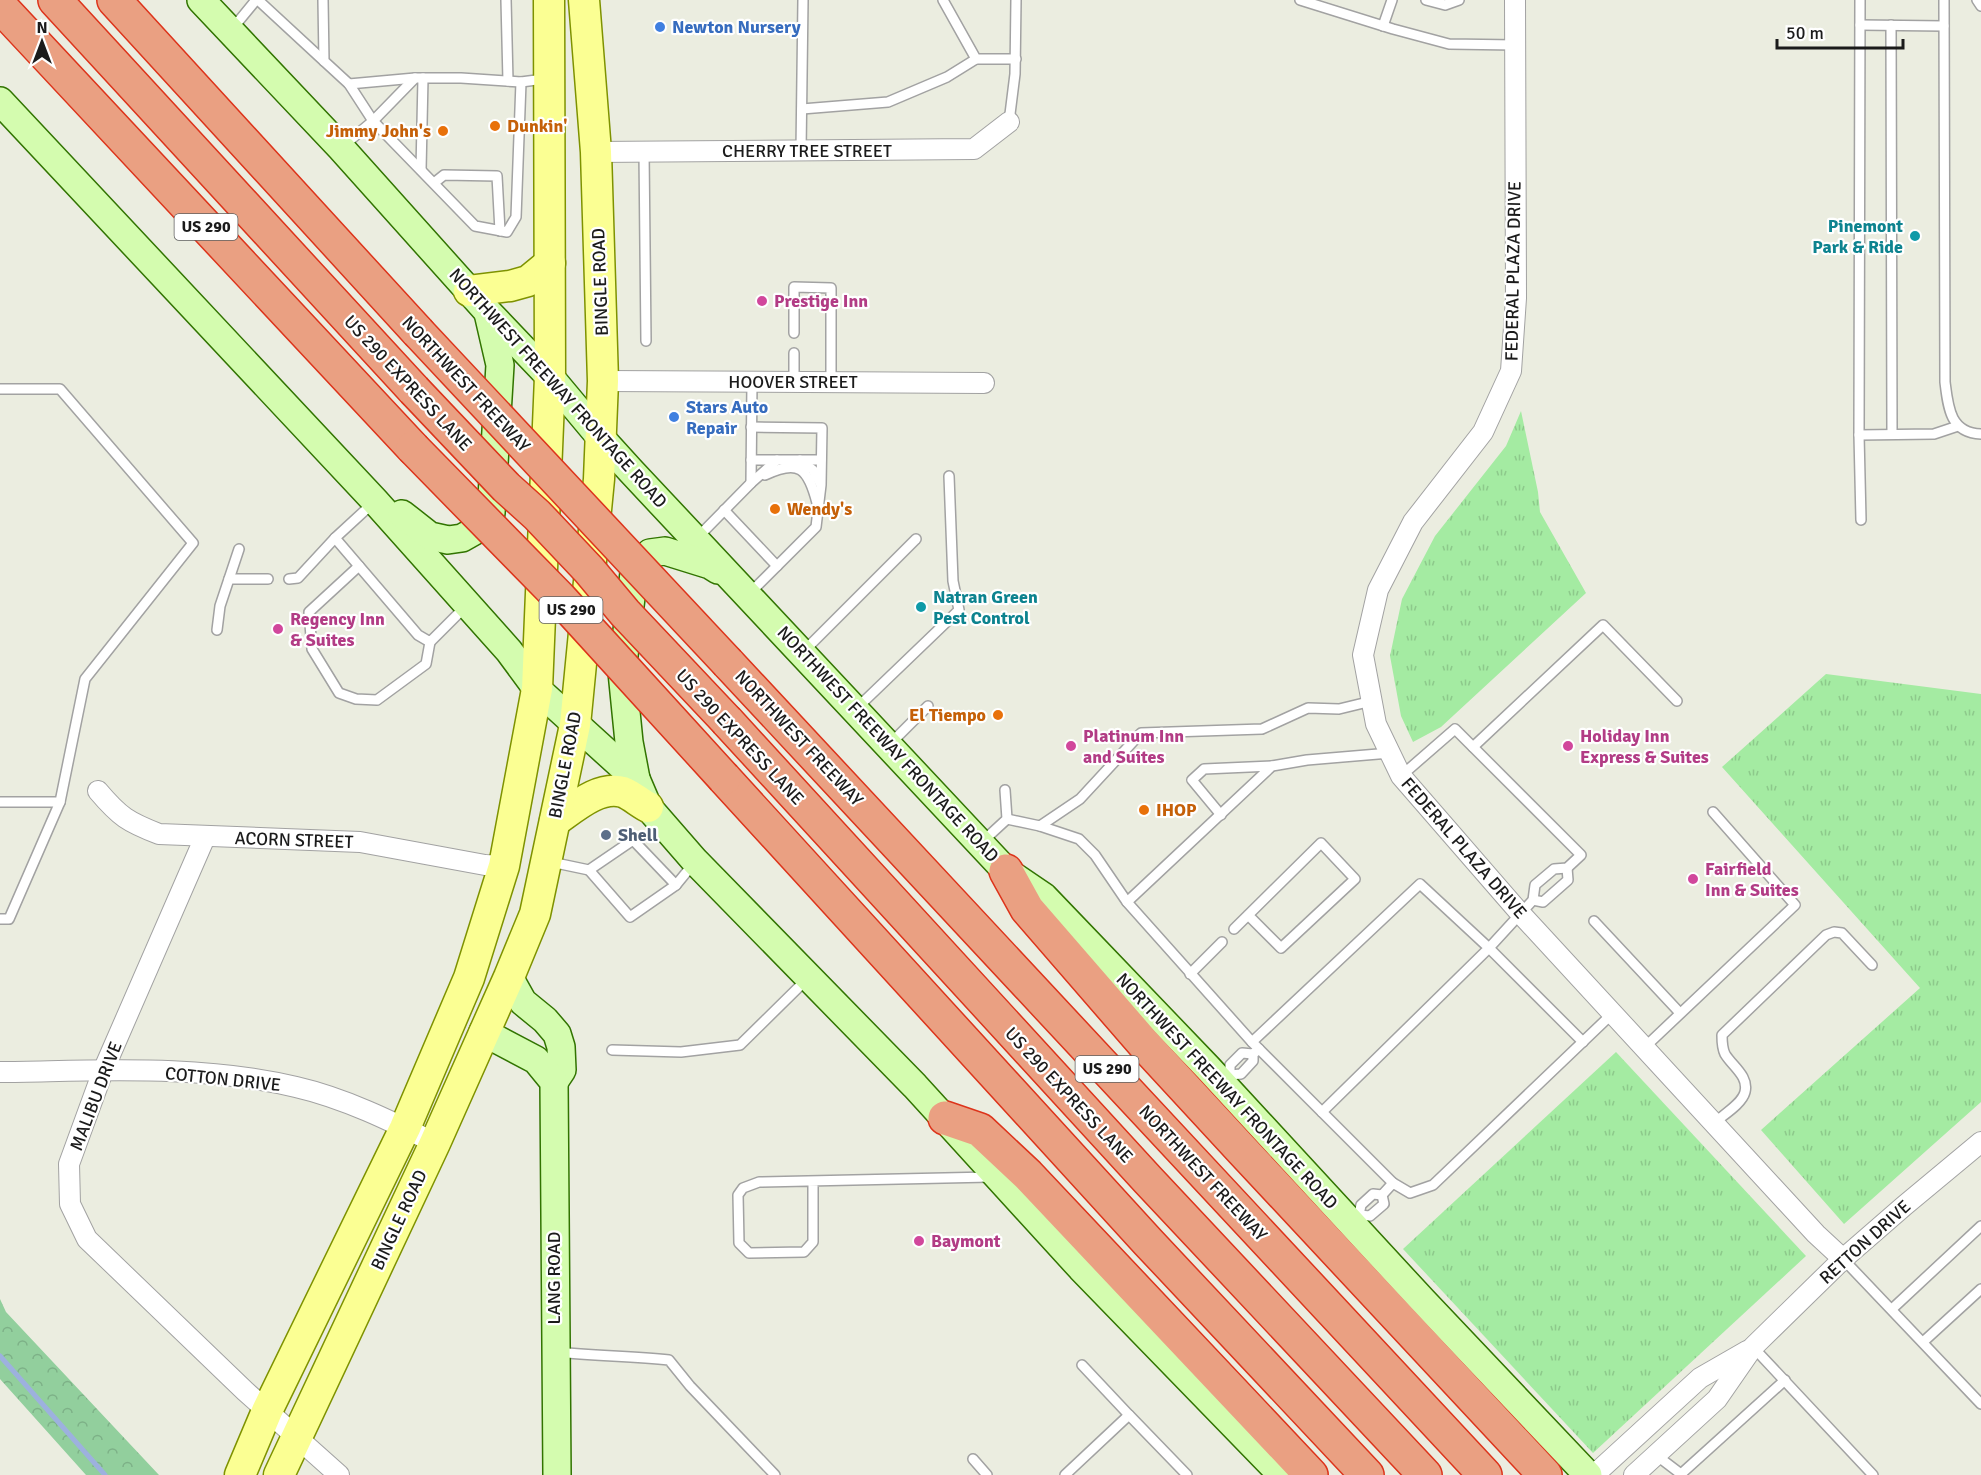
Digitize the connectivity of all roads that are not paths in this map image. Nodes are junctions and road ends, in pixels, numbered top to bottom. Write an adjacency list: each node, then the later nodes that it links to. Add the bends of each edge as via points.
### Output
1 (55, 0): 181 (highway, US 290 EXPRESS LANE, bridge, via 414,390 589,570 1140,1172)
2 (114, 0): 182 (highway, NORTHWEST FREEWAY / US 290, bridge, via 418,332)
3 (201, 0): 26 (main road, NORTHWEST FREEWAY FRONTAGE ROAD)
4 (257, 0): 26 (lane); 30 (lane)
5 (323, 0): 30 (lane)
6 (506, 0): 33 (lane)
7 (549, 0): 32 (main road, BINGLE ROAD)
8 (584, 0): 41 (main road, BINGLE ROAD)
9 (803, 0): 36 (lane)
10 (943, 0): 28 (lane)
11 (1016, 0): 29 (lane)
12 (1300, 0): 24 (lane)
13 (1392, 0): 24 (lane)
14 (1426, 0): 15 (lane, via 1445,5)
15 (1459, 0)
16 (1515, 0): 27 (street, FEDERAL PLAZA DRIVE)
17 (1860, 0): 22 (lane)
18 (1944, 0): 25 (lane)
19 (1977, 0): 21 (lane)
20 (0, 6): 180 (highway, US 290, bridge, via 413,448 559,597 1132,1224)
21 (1981, 6)
22 (1860, 25): 23 (lane); 62 (lane)
23 (1891, 25): 25 (lane); 60 (lane)
24 (1383, 26): 27 (lane, via 1449,44)
25 (1944, 26): 58 (lane, via 1945,382 1948,407)
26 (230, 31): 39 (main road, NORTHWEST FREEWAY FRONTAGE ROAD)
27 (1515, 45): 91 (street, FEDERAL PLAZA DRIVE, via 1516,298 1511,371 1483,432 1413,522 1378,590 1363,655)
28 (976, 59): 29 (lane); 36 (lane, via 947,77 888,102)
29 (1016, 59): 38 (lane)
30 (324, 61): 34 (lane)
31 (419, 78): 33 (lane); 34 (lane); 37 (lane); 43 (lane)
32 (535, 80): 33 (lane); 45 (lane, via 516,217); 46 (main road, BINGLE ROAD)
33 (508, 81)
34 (349, 84): 37 (lane)
35 (0, 101): 68 (main road)
36 (802, 109): 40 (lane)
37 (373, 121): 39 (lane); 43 (lane)
38 (1009, 122): 40 (street, CHERRY TREE STREET, via 974,149)
39 (341, 148): 47 (main road, NORTHWEST FREEWAY FRONTAGE ROAD)
40 (801, 150): 42 (street, CHERRY TREE STREET)
41 (596, 152): 42 (street, CHERRY TREE STREET); 52 (main road, BINGLE ROAD)
42 (644, 152): 49 (lane)
43 (421, 170): 44 (lane)
44 (434, 183): 45 (lane, via 475,226); 45 (lane, via 444,175 497,176)
45 (503, 231)
46 (550, 263): 47 (main road, via 528,280); 51 (main road, BINGLE ROAD)
47 (478, 301): 51 (main road, NORTHWEST FREEWAY FRONTAGE ROAD); 68 (main road, via 500,365 490,513 485,525 462,538 430,536)
48 (794, 333): 55 (lane, via 794,287 831,288)
49 (646, 341)
50 (794, 353): 54 (lane)
51 (550, 377): 63 (main road, NORTHWEST FREEWAY FRONTAGE ROAD); 90 (main road, BINGLE ROAD)
52 (603, 381): 53 (street, HOOVER STREET); 63 (main road, BINGLE ROAD)
53 (752, 382): 54 (street, HOOVER STREET); 59 (lane)
54 (794, 382): 55 (street, HOOVER STREET)
55 (831, 382): 56 (street, HOOVER STREET)
56 (984, 383)
57 (0, 389): 105 (lane, via 60,389 193,543 85,679)
58 (1958, 426): 60 (lane, via 1934,434); 61 (lane, via 1971,434)
59 (752, 427): 64 (lane); 67 (lane, via 822,428)
60 (1892, 434): 62 (lane)
61 (1981, 434)
62 (1859, 435): 75 (lane)
63 (601, 438): 77 (main road, NORTHWEST FREEWAY FRONTAGE ROAD); 95 (main road, BINGLE ROAD)
64 (751, 460): 65 (lane); 70 (lane)
65 (777, 460): 66 (lane); 70 (lane)
66 (799, 460): 67 (lane); 71 (lane, via 813,470)
67 (821, 460): 71 (lane)
68 (348, 473): 72 (main road)
69 (949, 476): 94 (lane, via 953,581 959,610)
70 (754, 481): 73 (lane); 74 (lane, via 780,468 797,467 807,475)
71 (820, 485): 74 (lane)
72 (375, 501): 76 (lane); 86 (main road)
73 (724, 510): 77 (lane); 81 (lane)
74 (819, 511): 81 (lane, via 816,527)
75 (1861, 520)
76 (335, 538): 80 (lane); 84 (lane, via 298,578)
77 (696, 539): 85 (main road, NORTHWEST FREEWAY FRONTAGE ROAD)
78 (916, 539): 89 (lane)
79 (239, 549): 82 (lane)
80 (359, 566): 88 (lane, via 418,635); 88 (lane, via 309,612 312,649 339,693 377,700 426,664)
81 (777, 566): 85 (lane)
82 (229, 579): 83 (lane); 87 (lane)
83 (268, 579)
84 (289, 579)
85 (743, 590): 89 (main road, NORTHWEST FREEWAY FRONTAGE ROAD); 101 (main road, via 710,565 665,551 650,554 634,573 622,672)
86 (467, 605): 88 (lane); 90 (main road)
87 (217, 630)
88 (430, 642)
89 (802, 653): 94 (main road, NORTHWEST FREEWAY FRONTAGE ROAD)
90 (537, 689): 95 (main road); 119 (main road, BINGLE ROAD)
91 (1372, 701): 98 (street, FEDERAL PLAZA DRIVE, via 1376,724); 111 (lane, via 1339,709 1308,708 1262,729 1141,733 1080,799)
92 (1677, 701): 97 (lane, via 1603,625)
93 (928, 706): 96 (lane)
94 (855, 709): 96 (main road, NORTHWEST FREEWAY FRONTAGE ROAD)
95 (575, 725): 101 (main road); 110 (main road, BINGLE ROAD)
96 (888, 746): 113 (main road, NORTHWEST FREEWAY FRONTAGE ROAD)
97 (1473, 747): 100 (lane, via 1455,729); 116 (lane, via 1581,855)
98 (1389, 753): 99 (lane); 100 (street, FEDERAL PLAZA DRIVE)
99 (1272, 766): 108 (lane); 108 (lane, via 1204,769 1192,780)
100 (1401, 777): 122 (street, FEDERAL PLAZA DRIVE)
101 (636, 779): 106 (main road)
102 (1005, 790): 109 (lane)
103 (98, 791): 112 (street, ACORN STREET, via 130,823 159,834)
104 (0, 802): 105 (lane)
105 (60, 802): 124 (lane, via 9,919)
106 (648, 807): 110 (main road, via 623,792 605,792 593,795); 115 (main road)
107 (1713, 812): 134 (lane, via 1795,905)
108 (1221, 815): 121 (lane)
109 (1007, 819): 111 (lane); 113 (lane)
110 (555, 821): 114 (main road, BINGLE ROAD)
111 (1040, 826): 121 (lane, via 1079,839 1095,855)
112 (205, 837): 119 (street, ACORN STREET, via 360,842 485,865); 140 (street, MALIBU DRIVE)
113 (980, 843): 118 (main road, NORTHWEST FREEWAY FRONTAGE ROAD)
114 (546, 861): 117 (lane); 131 (main road, BINGLE ROAD, via 535,914)
115 (696, 861): 120 (lane); 132 (main road)
116 (1567, 868): 122 (lane, via 1554,869 1535,885); 122 (lane, via 1568,880 1543,902)
117 (590, 870): 120 (lane, via 633,840); 120 (lane, via 630,917)
118 (1006, 872): 142 (main road, NORTHWEST FREEWAY FRONTAGE ROAD, via 1044,897); 183 (highway, via 1028,909 1144,1044)
119 (501, 875): 135 (main road, via 478,1012); 147 (main road, BINGLE ROAD, via 469,978)
120 (676, 885)
121 (1127, 902): 130 (lane)
122 (1527, 906): 128 (lane); 133 (street, FEDERAL PLAZA DRIVE)
123 (1248, 915): 123 (lane, via 1321,843 1355,879 1281,948); 126 (lane)
124 (0, 919)
125 (1593, 921): 134 (lane)
126 (1234, 930)
127 (1222, 942): 130 (lane)
128 (1489, 948): 136 (lane); 138 (lane, via 1420,884); 144 (lane)
129 (1872, 965): 146 (lane, via 1842,933 1826,935 1722,1035 1725,1054 1745,1081 1745,1093)
130 (1190, 974): 138 (lane)
131 (509, 976): 135 (main road, BINGLE ROAD); 143 (main road, LANG ROAD, via 523,1002 557,1034 562,1070)
132 (809, 977): 139 (lane, via 740,1045 681,1052); 145 (main road)
133 (1612, 1013): 136 (lane); 137 (street, FEDERAL PLAZA DRIVE)
134 (1680, 1013): 137 (lane)
135 (483, 1032): 143 (main road, via 536,1060); 149 (main road, BINGLE ROAD)
136 (1583, 1042): 152 (lane, via 1433,1185 1410,1193)
137 (1645, 1047): 146 (street, FEDERAL PLAZA DRIVE)
138 (1255, 1048): 142 (lane, via 1253,1061 1240,1074); 144 (lane)
139 (612, 1050)
140 (103, 1071): 141 (street, COTTON DRIVE); 147 (street, COTTON DRIVE, via 196,1072 254,1078 298,1087 380,1115); 165 (street, MALIBU DRIVE, via 69,1164 70,1203 87,1239)
141 (0, 1072)
142 (1226, 1079): 154 (main road, NORTHWEST FREEWAY FRONTAGE ROAD)
143 (554, 1082): 161 (main road, LANG ROAD)
144 (1322, 1112): 152 (lane)
145 (945, 1118): 150 (main road); 179 (highway, via 980,1130 1028,1176)
146 (1714, 1123): 156 (street, FEDERAL PLAZA DRIVE)
147 (405, 1128): 149 (street, COTTON DRIVE); 165 (main road, BINGLE ROAD)
148 (1981, 1142): 156 (street, RETTON DRIVE)
149 (435, 1143): 167 (main road, BINGLE ROAD)
150 (998, 1177): 151 (lane); 170 (main road)
151 (813, 1181): 151 (lane, via 759,1182 743,1188 738,1195 739,1243 748,1253 804,1252 813,1242)
152 (1394, 1183): 153 (lane)
153 (1382, 1195): 154 (lane, via 1373,1194 1361,1205); 154 (lane, via 1384,1203 1370,1216)
154 (1355, 1219): 184 (main road, NORTHWEST FREEWAY FRONTAGE ROAD)
155 (1981, 1226): 158 (lane)
156 (1843, 1259): 158 (lane); 160 (street, RETTON DRIVE)
157 (1981, 1289): 159 (lane)
158 (1892, 1309): 159 (lane)
159 (1923, 1342): 164 (lane)
160 (1753, 1347): 163 (lane); 168 (street, RETTON DRIVE, via 1717,1399); 185 (street, RETTON DRIVE, via 1700,1377)
161 (555, 1352): 174 (main road, LANG ROAD); 175 (lane, via 669,1360)
162 (1082, 1365): 166 (lane)
163 (1785, 1380): 168 (lane, via 1681,1474); 187 (lane)
164 (1981, 1404)
165 (267, 1411): 167 (street, MALIBU DRIVE); 171 (main road, BINGLE ROAD)
166 (1129, 1415): 177 (lane); 178 (lane)
167 (297, 1437): 172 (main road, BINGLE ROAD); 173 (street, MALIBU DRIVE)
168 (1656, 1455): 186 (street, RETTON DRIVE)
169 (972, 1459): 176 (lane)
170 (1276, 1473)
171 (240, 1475)
172 (279, 1475)
173 (339, 1475)
174 (557, 1475)
175 (774, 1475)
176 (987, 1475)
177 (1065, 1475)
178 (1186, 1475)
179 (1311, 1475)
180 (1368, 1475)
181 (1425, 1475)
182 (1485, 1475)
183 (1545, 1475)
184 (1588, 1475)
185 (1594, 1475)
186 (1634, 1475)
187 (1873, 1475)

